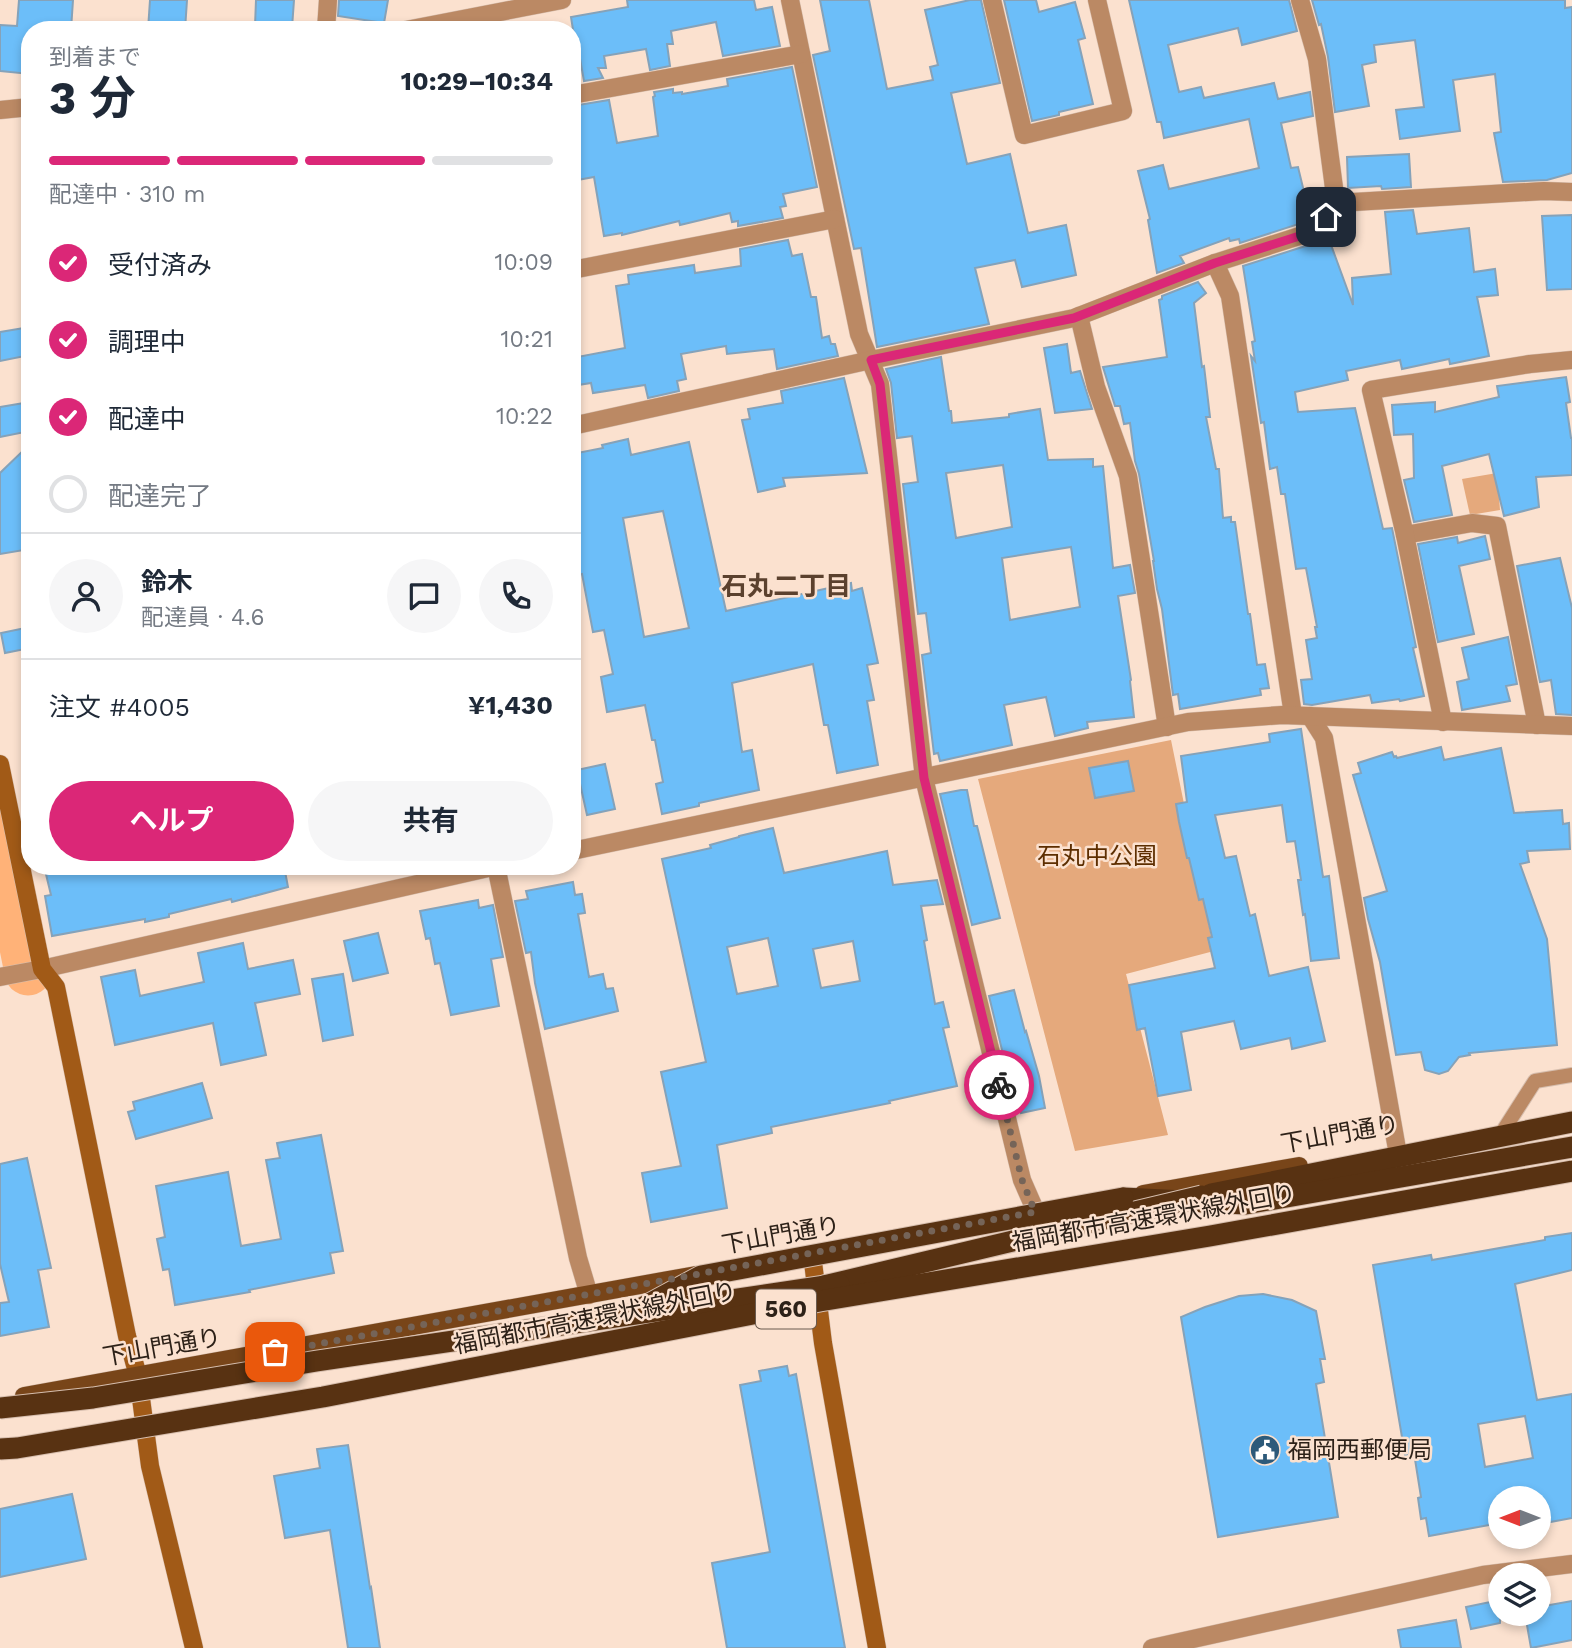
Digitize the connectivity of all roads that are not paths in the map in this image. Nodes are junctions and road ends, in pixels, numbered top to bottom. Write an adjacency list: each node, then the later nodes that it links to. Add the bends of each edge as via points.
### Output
1 (328, 0): 7 (street)
2 (562, 0): 8 (street)
3 (790, 0): 9 (street)
4 (992, 0): 5 (street, via 1024,135 1123,111)
5 (1097, 0)
6 (1300, 0): 14 (street, via 1317,59)
7 (327, 21)
8 (453, 21)
9 (801, 54): 10 (street); 15 (street)
10 (581, 93)
11 (21, 108): 12 (street)
12 (0, 110)
13 (1572, 192): 14 (street)
14 (1336, 203): 16 (street, via 1315,231)
15 (835, 219): 17 (street); 19 (street, via 859,334)
16 (1215, 263): 18 (street); 23 (street, via 1230,296)
17 (581, 268)
18 (1079, 316): 19 (street); 27 (street, via 1096,387 1128,476)
19 (871, 360): 21 (street); 29 (street, via 880,384)
20 (1572, 360): 22 (street, via 1371,390)
21 (581, 424)
22 (1405, 535): 24 (street); 25 (street, via 1472,523 1497,526)
23 (1302, 716): 24 (street); 27 (street); 41 (street, via 1324,738)
24 (1443, 722): 25 (street)
25 (1537, 725): 26 (street)
26 (1572, 726)
27 (1167, 727): 29 (street)
28 (0, 764): 31 (street)
29 (924, 778): 30 (street); 44 (street, via 1022,1180)
30 (581, 849)
31 (21, 866)
32 (23, 875): 35 (street)
33 (457, 875): 35 (street)
34 (499, 875): 46 (street)
35 (42, 969): 36 (street); 49 (street, via 56,987)
36 (0, 977)
37 (1572, 1075): 39 (lane, via 1535,1081)
38 (1572, 1121): 39 (main road, 下山門通り / 560); 47 (highway, bridge, via 1202,1196)
39 (1503, 1131): 41 (main road, 下山門通り / 560)
40 (1572, 1147): 48 (highway, bridge, via 1246,1204 1123,1198 701,1276)
41 (1397, 1149): 44 (main road, 下山門通り / 560)
42 (1572, 1164): 47 (highway, bridge)
43 (1572, 1172): 47 (main road, 560, via 1404,1205); 48 (highway, 福岡都市高速環状線外回り, bridge, via 820,1301)
44 (1035, 1212): 45 (main road, 下山門通り / 560)
45 (811, 1254): 46 (main road, 下山門通り / 560); 47 (street)
46 (589, 1295): 49 (main road, 下山門通り / 560)
47 (818, 1295): 51 (highway, bridge); 52 (main road, 560); 56 (street)
48 (561, 1352): 53 (highway, 福岡都市高速環状線外回り, bridge, via 323,1397)
49 (138, 1376): 50 (main road, 下山門通り / 560); 52 (street)
50 (0, 1401)
51 (0, 1408)
52 (143, 1422): 53 (main road, 560); 55 (street)
53 (0, 1449)
54 (1572, 1564): 57 (street, via 1483,1576)
55 (194, 1648)
56 (877, 1648)
57 (1152, 1648)

